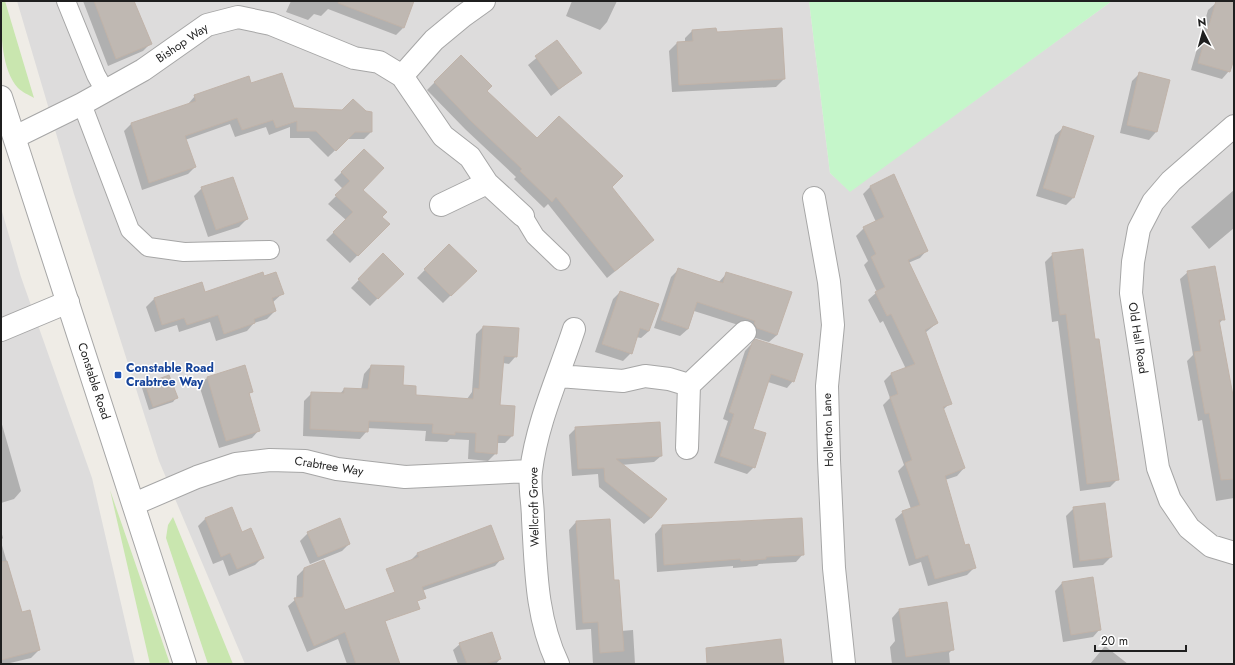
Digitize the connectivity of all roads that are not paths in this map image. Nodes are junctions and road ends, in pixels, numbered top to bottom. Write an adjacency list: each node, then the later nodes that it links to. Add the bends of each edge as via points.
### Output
1 (66, 1): 4 (lane)
2 (484, 1): 3 (street, via 434,40)
3 (402, 76): 4 (street, Bishop Way, via 379,62 354,58 271,24 238,17 208,25 142,70); 9 (street, Bishop Way, via 443,136 470,157)
4 (105, 91): 6 (street, Bishop Way)
5 (1, 97): 8 (street, Constable Road)
6 (82, 104): 8 (street, Bishop Way); 13 (lane, via 130,230 148,247 184,252)
7 (1234, 126): 24 (street, Old Hall Road, via 1171,181 1153,202 1139,229 1131,293 1158,468 1170,500 1189,528 1211,546)
8 (15, 137): 15 (street, Constable Road)
9 (487, 183): 11 (street); 12 (street, Bishop Way)
10 (814, 198): 27 (street, Hollerton Lane, via 829,282 833,325 827,386 829,460 834,568)
11 (441, 205)
12 (523, 216): 14 (lane, via 535,236)
13 (270, 250)
14 (561, 261)
15 (68, 302): 17 (street); 23 (street, Constable Road)
16 (574, 329): 19 (street, Wellcroft Grove)
17 (1, 330)
18 (745, 332): 20 (street)
19 (559, 376): 20 (street, via 623,381 645,376); 22 (street, Wellcroft Grove, via 544,413)
20 (689, 385): 21 (street)
21 (686, 448)
22 (531, 471): 23 (street, Crabtree Way, via 405,477 338,469 305,461 270,460 236,464); 26 (street, Wellcroft Grove, via 535,572 541,615)
23 (134, 504): 25 (street, Constable Road)
24 (1234, 552)
25 (185, 664)
26 (558, 664)
27 (844, 664)

